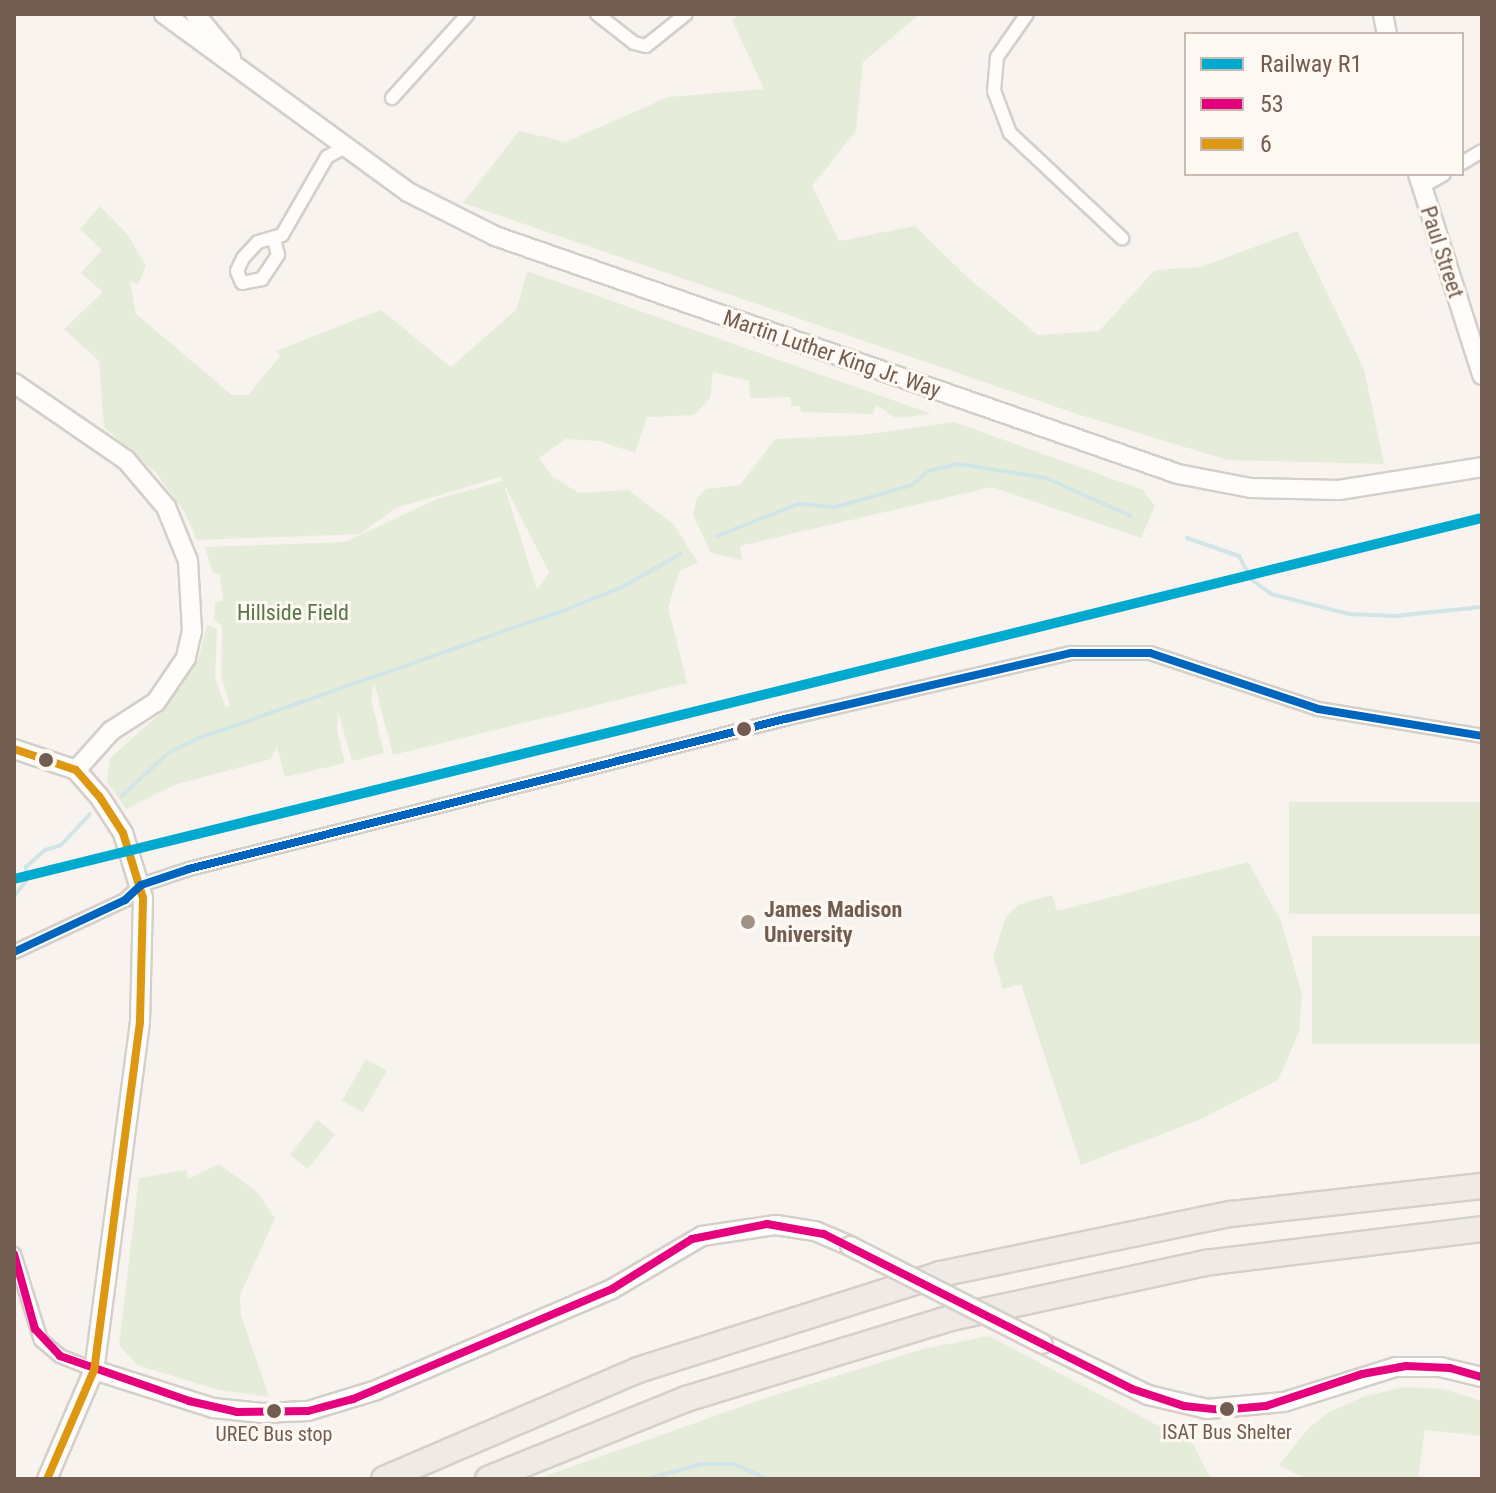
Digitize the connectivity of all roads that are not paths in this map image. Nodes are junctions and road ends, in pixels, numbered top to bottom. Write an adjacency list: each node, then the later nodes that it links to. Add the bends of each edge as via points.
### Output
1 (164, 14): 7 (street, Martin Luther King Jr. Way)
2 (195, 14): 7 (street, Martin Luther King Jr. Way)
3 (468, 14): 8 (street)
4 (597, 14): 5 (street, via 634,43 646,46)
5 (686, 14)
6 (1027, 14): 13 (street, via 997,57 994,91 1010,133)
7 (232, 59): 9 (street, Martin Luther King Jr. Way)
8 (392, 98)
9 (345, 147): 14 (street, via 327,157 299,210); 17 (street, Martin Luther King Jr. Way, via 408,192 495,236 1178,474 1251,488 1339,490)
10 (1482, 151): 11 (street)
11 (1464, 162)
12 (1419, 180): 15 (street, Paul Street)
13 (1122, 238)
14 (274, 239)
15 (1482, 375)
16 (14, 383): 20 (street, via 126,460 166,507 188,561 192,631 186,658 156,702 111,731)
17 (1482, 467)
18 (1482, 736): 21 (street, via 1318,709 1161,655 1071,653 380,818)
19 (14, 749): 20 (street)
20 (76, 770): 21 (street, via 116,817)
21 (141, 885): 22 (street, via 125,900); 26 (street, via 140,1022)
22 (14, 952)
23 (1482, 1186): 29 (highway, via 1231,1214 940,1274 638,1370)
24 (1482, 1229): 30 (highway, via 1205,1263 951,1318 686,1399)
25 (14, 1254): 26 (street, via 41,1340 60,1356)
26 (94, 1370): 27 (street, bridge, via 213,1408 308,1411 374,1391 612,1289 702,1236 747,1225 786,1225 850,1246 1148,1395 1207,1409 1286,1402 1396,1367 1440,1367); 28 (street, via 63,1453)
27 (1482, 1377)
28 (47, 1479)
29 (384, 1479)
30 (488, 1479)

